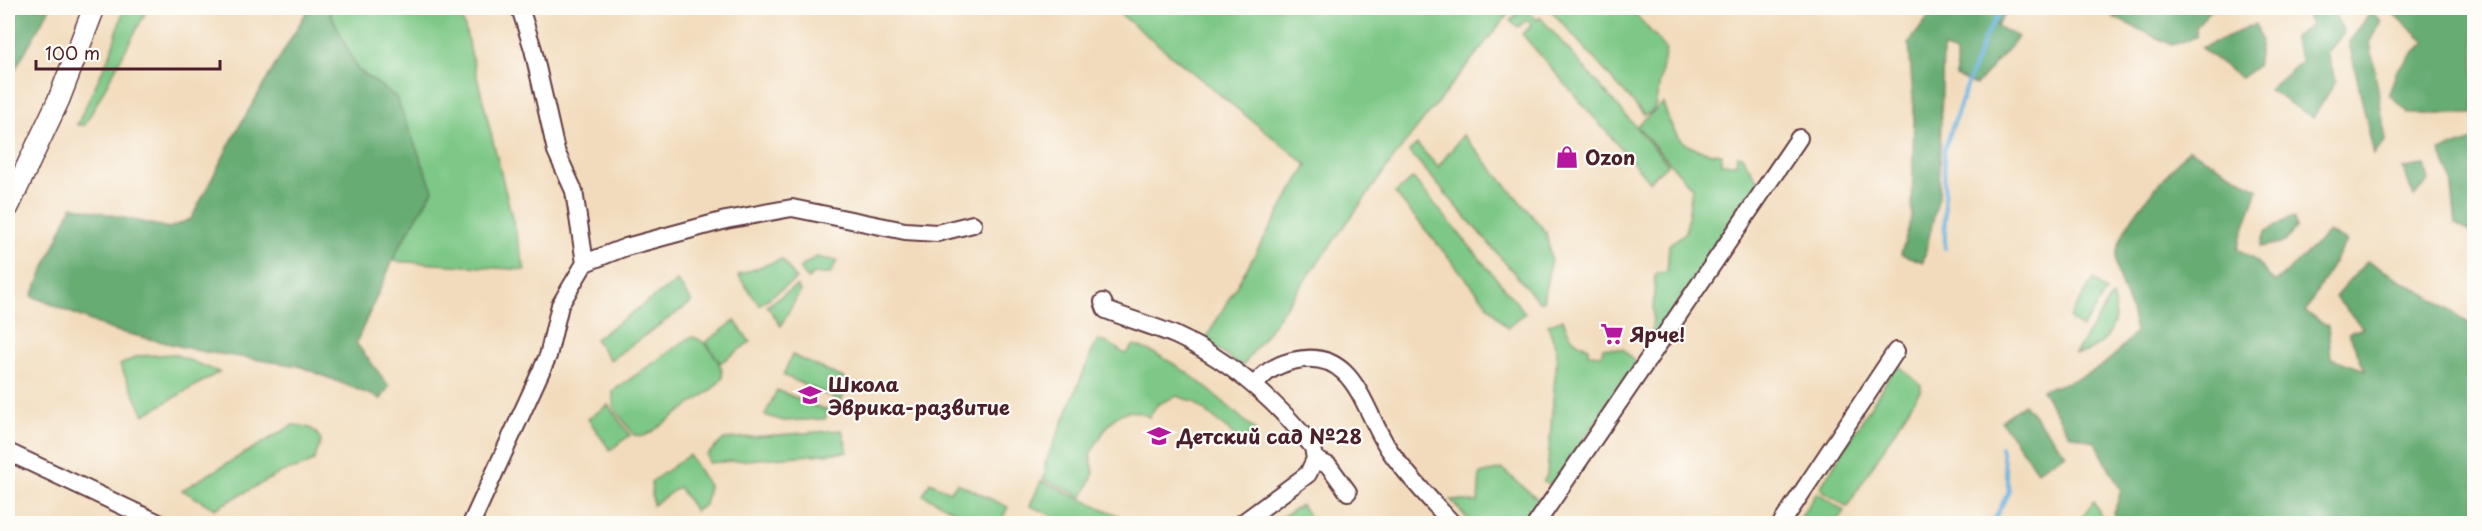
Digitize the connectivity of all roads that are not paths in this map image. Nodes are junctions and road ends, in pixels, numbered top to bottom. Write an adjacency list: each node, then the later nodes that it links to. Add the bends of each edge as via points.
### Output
1 (94, 8): 4 (main road, via 59,99)
2 (520, 8): 6 (street, via 556,151 574,190)
3 (1799, 138): 17 (street)
4 (8, 207)
5 (973, 224): 6 (street, via 937,233 904,231 792,208 726,220 637,244)
6 (585, 263): 14 (street, via 560,305 548,356)
7 (1103, 302): 9 (street, via 1106,310 1198,347)
8 (1896, 351): 18 (street)
9 (1255, 386): 11 (street, via 1313,447); 16 (street, via 1266,372 1303,359 1327,361 1341,369 1354,383 1390,451)
10 (8, 452): 13 (street)
11 (1315, 459): 12 (street, via 1329,466); 15 (street, via 1308,474)
12 (1348, 492)
13 (161, 524)
14 (471, 524)
15 (1241, 524)
16 (1453, 524)
17 (1536, 524)
18 (1781, 524)

